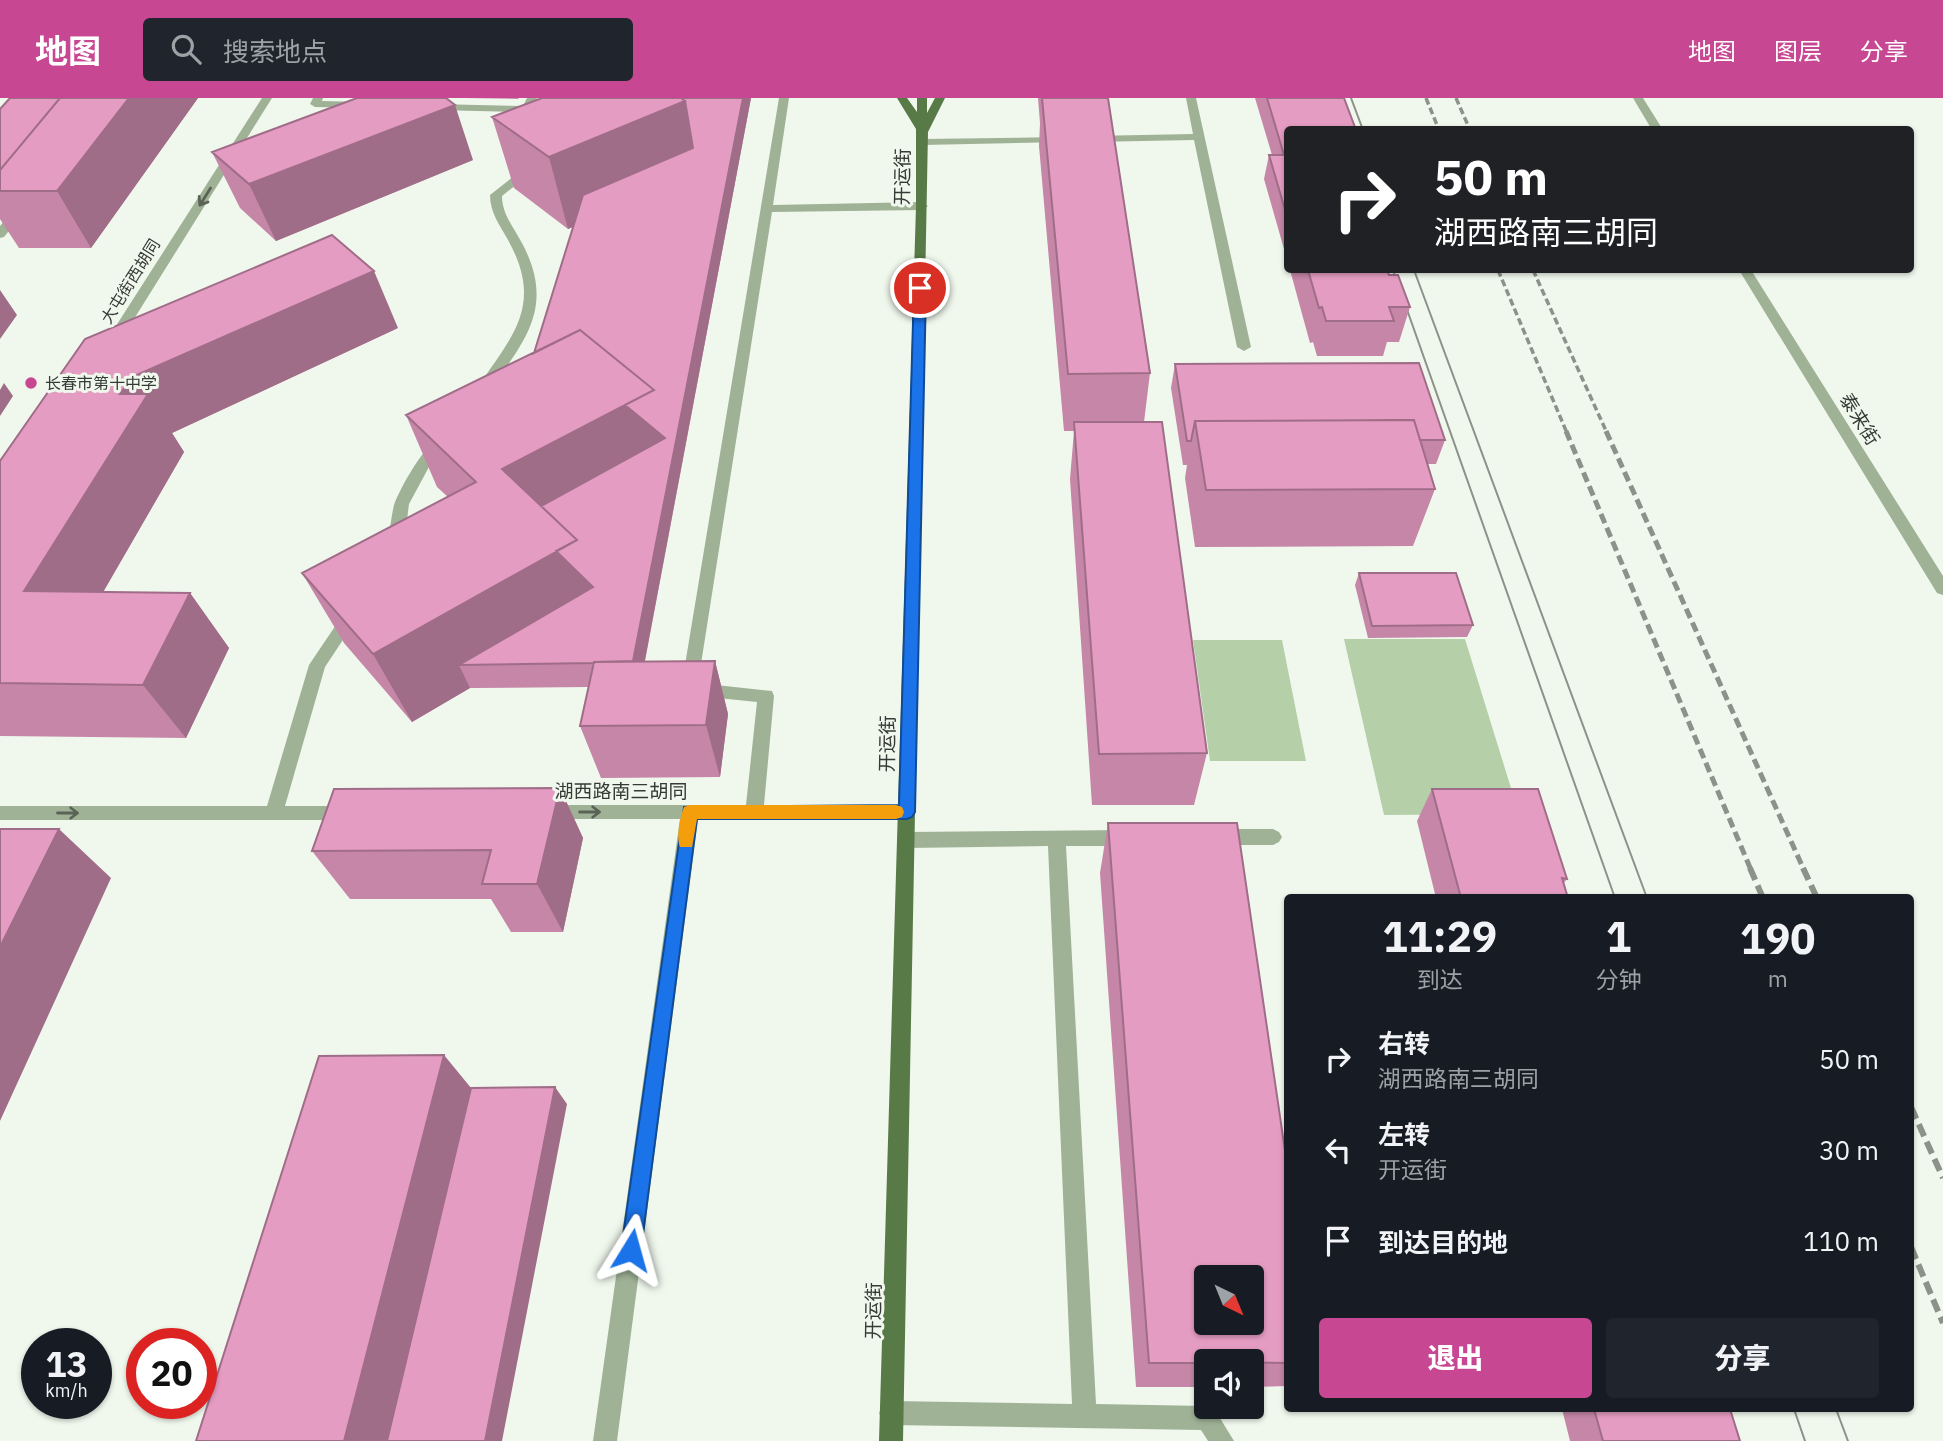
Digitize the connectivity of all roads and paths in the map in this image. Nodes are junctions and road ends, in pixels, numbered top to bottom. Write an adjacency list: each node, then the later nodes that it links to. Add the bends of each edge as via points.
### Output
1 (268, 98): 22 (street, 大屯街西胡同, one-way to 22)
2 (318, 98): 10 (street, via 314,104)
3 (533, 98): 11 (street, via 527,109)
4 (785, 98): 17 (street)
5 (902, 98): 13 (main road, 开运街)
6 (922, 98): 13 (main road, 开运街)
7 (940, 98): 13 (main road, 开运街)
8 (1191, 98): 14 (street)
9 (1638, 98): 12 (street)
10 (381, 105)
11 (421, 106)
12 (1656, 126)
13 (924, 137): 14 (street); 16 (main road, 开运街)
14 (1199, 137): 21 (street)
15 (542, 153): 23 (street, via 531,168 496,195 495,207 528,262 534,297 521,336)
16 (922, 206): 17 (street); 31 (main road, 开运街)
17 (767, 209): 30 (street, via 689,689 765,696)
18 (0, 211): 19 (street, via 22,206)
19 (0, 234)
20 (1747, 273): 26 (street, 泰来街)
21 (1244, 347)
22 (104, 355)
23 (473, 404)
24 (448, 433): 25 (street, via 424,463 402,505 397,542)
25 (391, 552)
26 (1943, 589)
27 (360, 604): 33 (street, via 317,665)
28 (538, 812): 29 (street, 湖西路南三胡同, one-way to 29)
29 (690, 812): 30 (street, 湖西路南三胡同); 42 (street)
30 (754, 812): 31 (street, 湖西路南三胡同)
31 (907, 812): 39 (main road, 开运街)
32 (0, 813): 33 (street, one-way to 33)
33 (274, 813): 34 (street)
34 (371, 813)
35 (1273, 837): 37 (street)
36 (1151, 838): 38 (street)
37 (1192, 838)
38 (1056, 839): 39 (street); 41 (street)
39 (906, 840): 40 (main road, 开运街)
40 (891, 1413): 41 (street); 43 (main road, 开运街)
41 (1085, 1417): 44 (street, via 1207,1418)
42 (605, 1441)
43 (891, 1441)
44 (1222, 1441)

